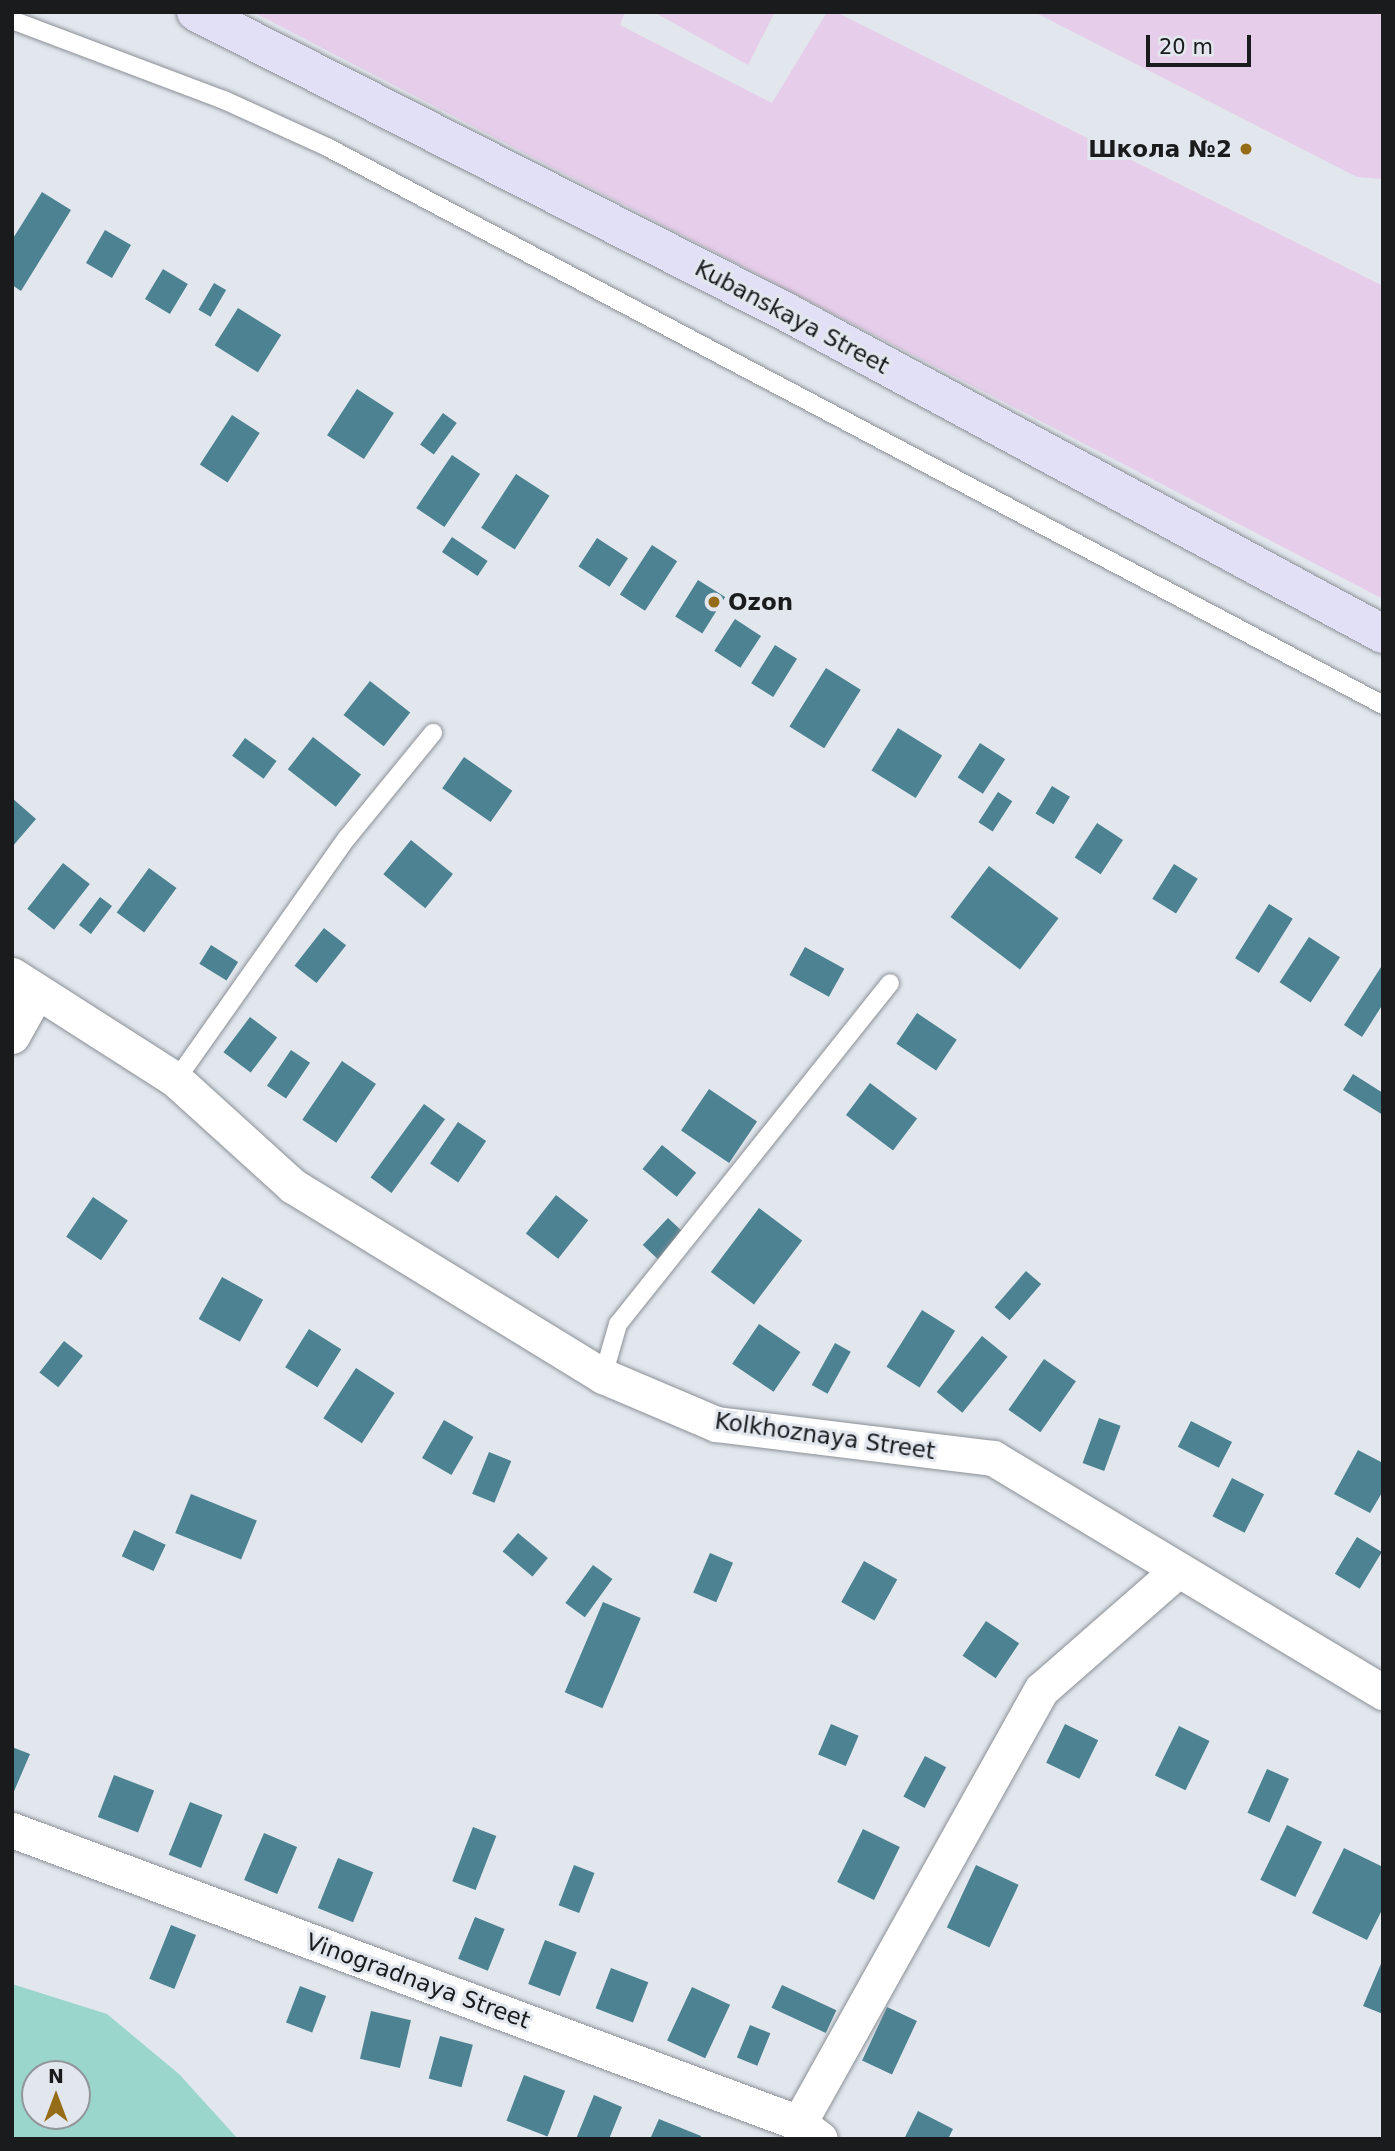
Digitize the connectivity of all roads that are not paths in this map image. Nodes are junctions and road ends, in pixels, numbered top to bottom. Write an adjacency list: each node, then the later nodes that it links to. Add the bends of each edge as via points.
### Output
1 (197, 12): 3 (main road, Kubanskaya Street, via 788,313)
2 (12, 20): 4 (lane, via 224,100 327,147)
3 (1379, 624)
4 (1383, 705)
5 (433, 733): 9 (lane, via 347,838)
6 (890, 983): 10 (lane, via 618,1324)
7 (24, 984): 8 (street, Kolkhoznaya Street); 9 (street, Kolkhoznaya Street)
8 (12, 1035)
9 (176, 1080): 10 (street, Kolkhoznaya Street, via 293,1186)
10 (603, 1376): 11 (street, Kolkhoznaya Street, via 716,1424 993,1458)
11 (1177, 1571): 12 (street, Kolkhoznaya Street); 14 (street, via 1042,1689)
12 (1383, 1692)
13 (12, 1830): 14 (street, Vinogradnaya Street)
14 (810, 2131)

